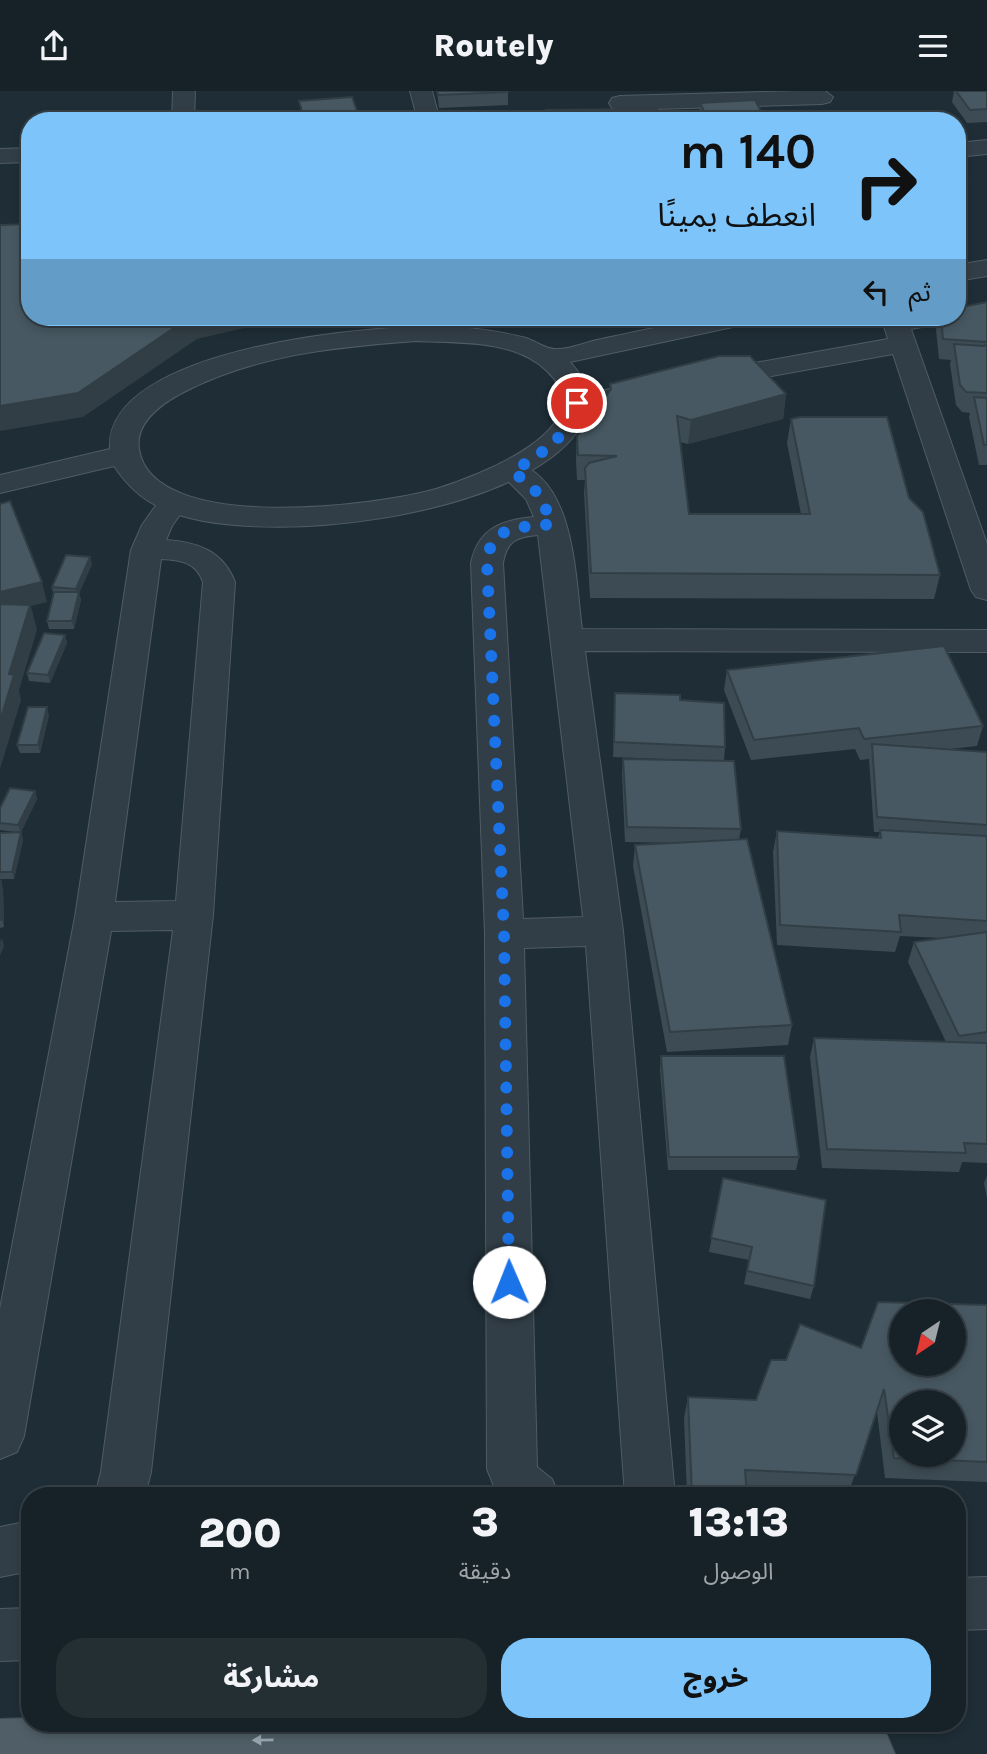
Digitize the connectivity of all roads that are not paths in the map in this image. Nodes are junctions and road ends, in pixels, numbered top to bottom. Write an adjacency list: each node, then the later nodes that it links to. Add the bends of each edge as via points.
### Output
1 (184, 91): 5 (street)
2 (421, 91): 6 (street)
3 (821, 94): 4 (street); 7 (street)
4 (620, 103)
5 (183, 112)
6 (427, 112)
7 (828, 112)
8 (987, 147): 9 (street)
9 (966, 149)
10 (21, 155): 11 (street)
11 (0, 156)
12 (987, 268): 13 (street)
13 (966, 272)
14 (700, 326): 16 (street)
15 (898, 328): 17 (street); 24 (street)
16 (548, 359): 17 (street, via 570,380); 18 (street, via 491,338 429,334 375,335 297,346 186,379 168,389 132,419 123,440)
17 (577, 403): 19 (street, via 575,414 551,445)
18 (123, 455): 20 (street); 21 (street, via 139,482)
19 (513, 471): 21 (street, via 460,493 343,512 221,513); 22 (street, via 540,495)
20 (0, 484)
21 (173, 502): 23 (street)
22 (552, 524): 25 (street); 30 (street, via 510,530 488,547)
23 (147, 550): 27 (street, via 169,549 202,557 216,569 219,582); 28 (street)
24 (987, 590)
25 (567, 640): 26 (street); 29 (street)
26 (987, 641)
27 (194, 915): 28 (street); 32 (street)
28 (94, 917): 31 (street)
29 (604, 930): 30 (street); 34 (street)
30 (504, 934): 33 (street, via 512,1469)
31 (0, 1436)
32 (123, 1487)
33 (523, 1487)
34 (649, 1487)
35 (21, 1548): 36 (street)
36 (0, 1552)
37 (987, 1603): 38 (street)
38 (966, 1604)
39 (21, 1634): 40 (street)
40 (0, 1635)
41 (635, 1736): 42 (main road, one-way to 42); 43 (main road, via 821,1745)
42 (0, 1746)
43 (868, 1754)

